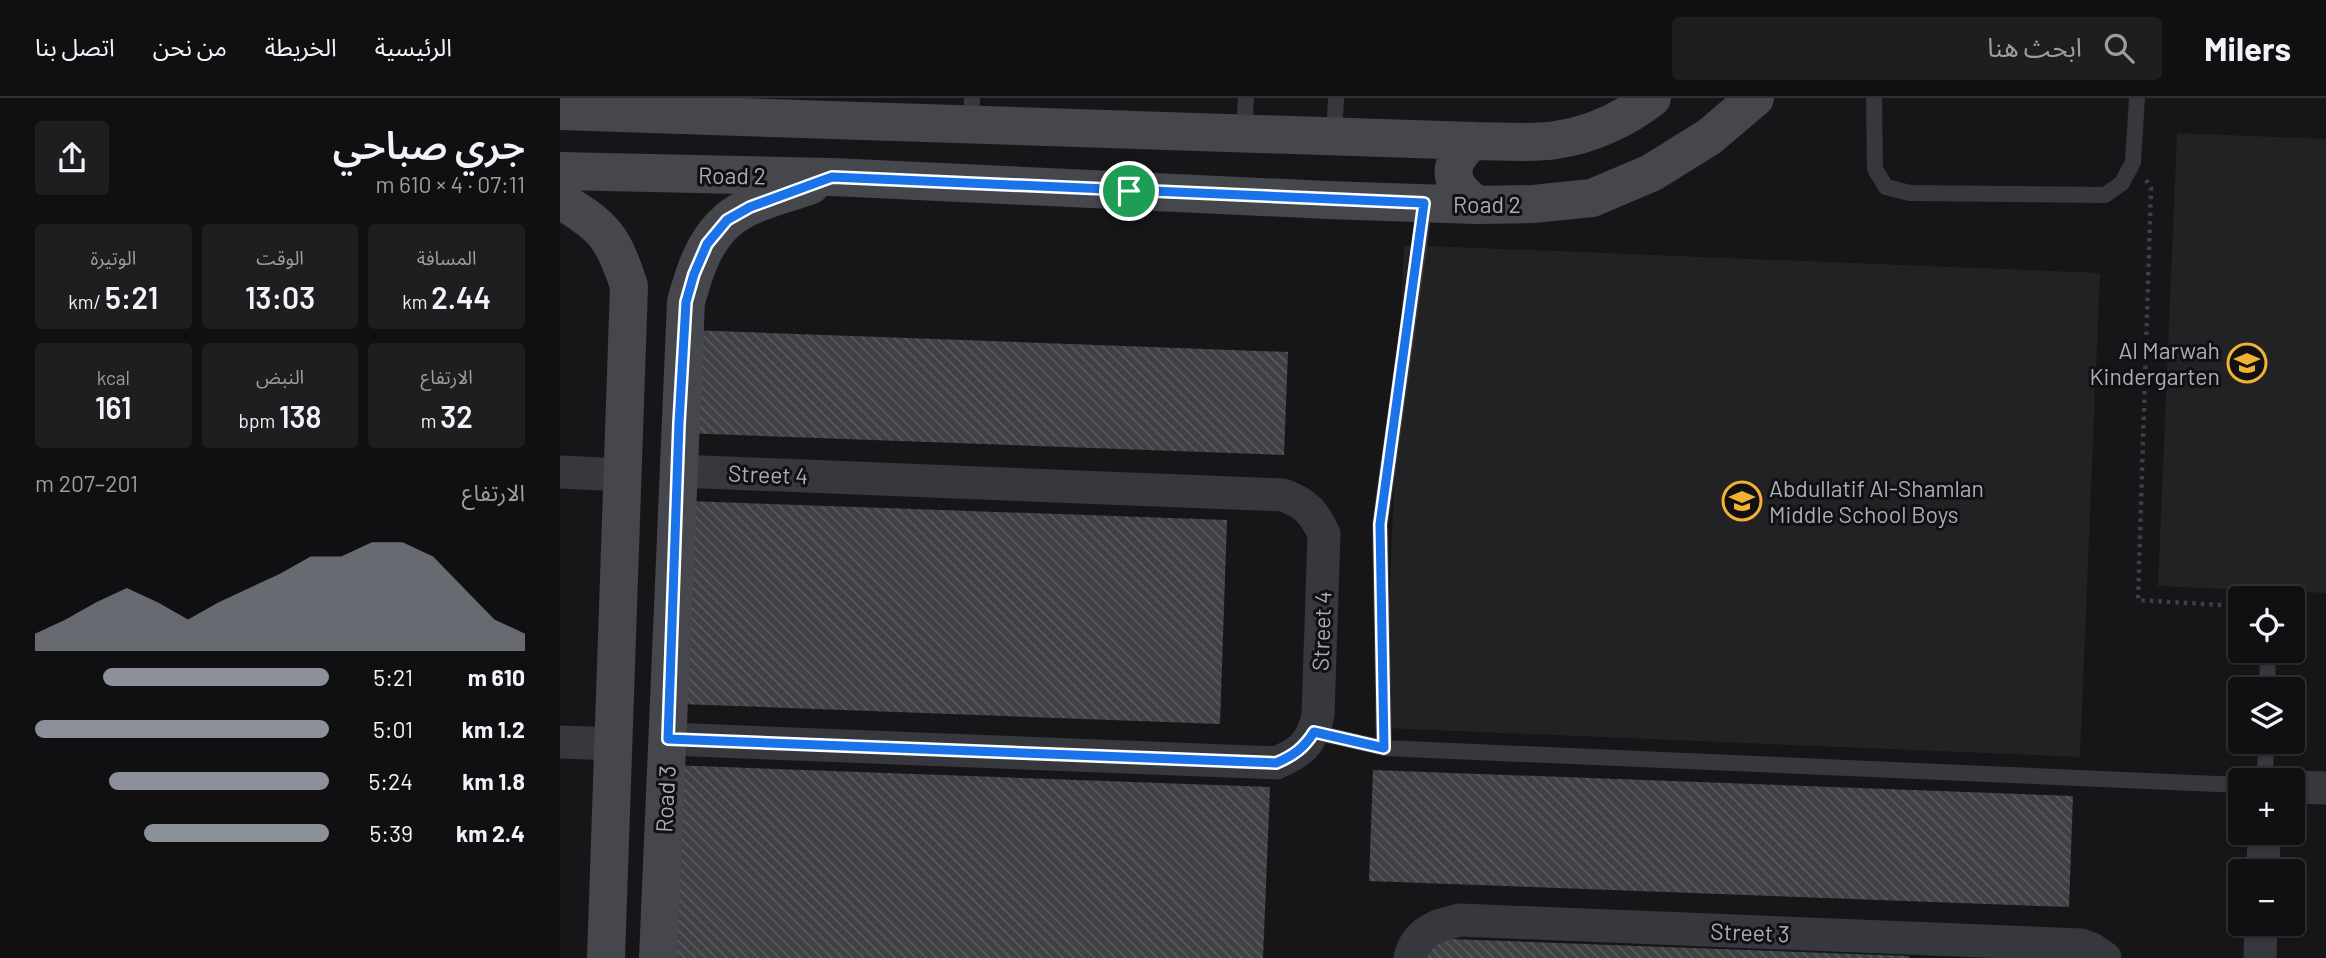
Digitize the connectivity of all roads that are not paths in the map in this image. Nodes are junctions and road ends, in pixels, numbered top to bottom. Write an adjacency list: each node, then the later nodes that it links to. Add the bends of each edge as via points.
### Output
1 (1336, 98): 9 (lane)
2 (1652, 98): 10 (street, via 1610,124 1556,140)
3 (1755, 98): 16 (street, Road 2, via 1709,137 1651,173 1592,198)
4 (1874, 98): 5 (lane, via 1875,169 1886,187 1910,193 2105,195 2122,183 2133,162)
5 (2137, 98)
6 (560, 111): 7 (street)
7 (972, 111): 8 (street)
8 (1245, 116): 9 (street)
9 (1334, 137): 10 (street); 14 (street, via 1356,157 1358,172 1342,195)
10 (1473, 141): 16 (street, via 1456,158 1453,172 1455,184)
11 (560, 171): 12 (street, Road 2)
12 (832, 177): 14 (street, Road 2); 17 (street, Road 3, via 750,207 727,220 707,244 686,302)
13 (560, 200): 18 (street, via 590,218 610,239 629,286)
14 (1327, 200): 15 (street, Road 2)
15 (1424, 203): 16 (street, Road 2); 26 (lane, via 1380,524)
16 (1477, 205)
17 (679, 423): 18 (street, via 664,413 650,411); 19 (street, Road 3)
18 (624, 425): 21 (street)
19 (678, 471): 22 (street, Street 4, via 1283,495 1297,500 1316,516 1324,534); 23 (street, Road 3)
20 (560, 472): 21 (street)
21 (622, 475): 25 (street)
22 (1314, 732): 23 (street, via 1305,747 1276,763); 26 (lane)
23 (668, 739): 32 (street, Road 3)
24 (560, 742): 25 (street)
25 (613, 744): 31 (street)
26 (1384, 748): 27 (lane)
27 (2228, 784)
28 (2305, 787): 29 (street)
29 (2326, 788)
30 (2261, 936): 35 (street)
31 (606, 958)
32 (658, 958)
33 (1410, 958): 34 (street, Street 3, via 1422,934 1460,920 2081,945)
34 (2105, 958)
35 (2260, 958)

